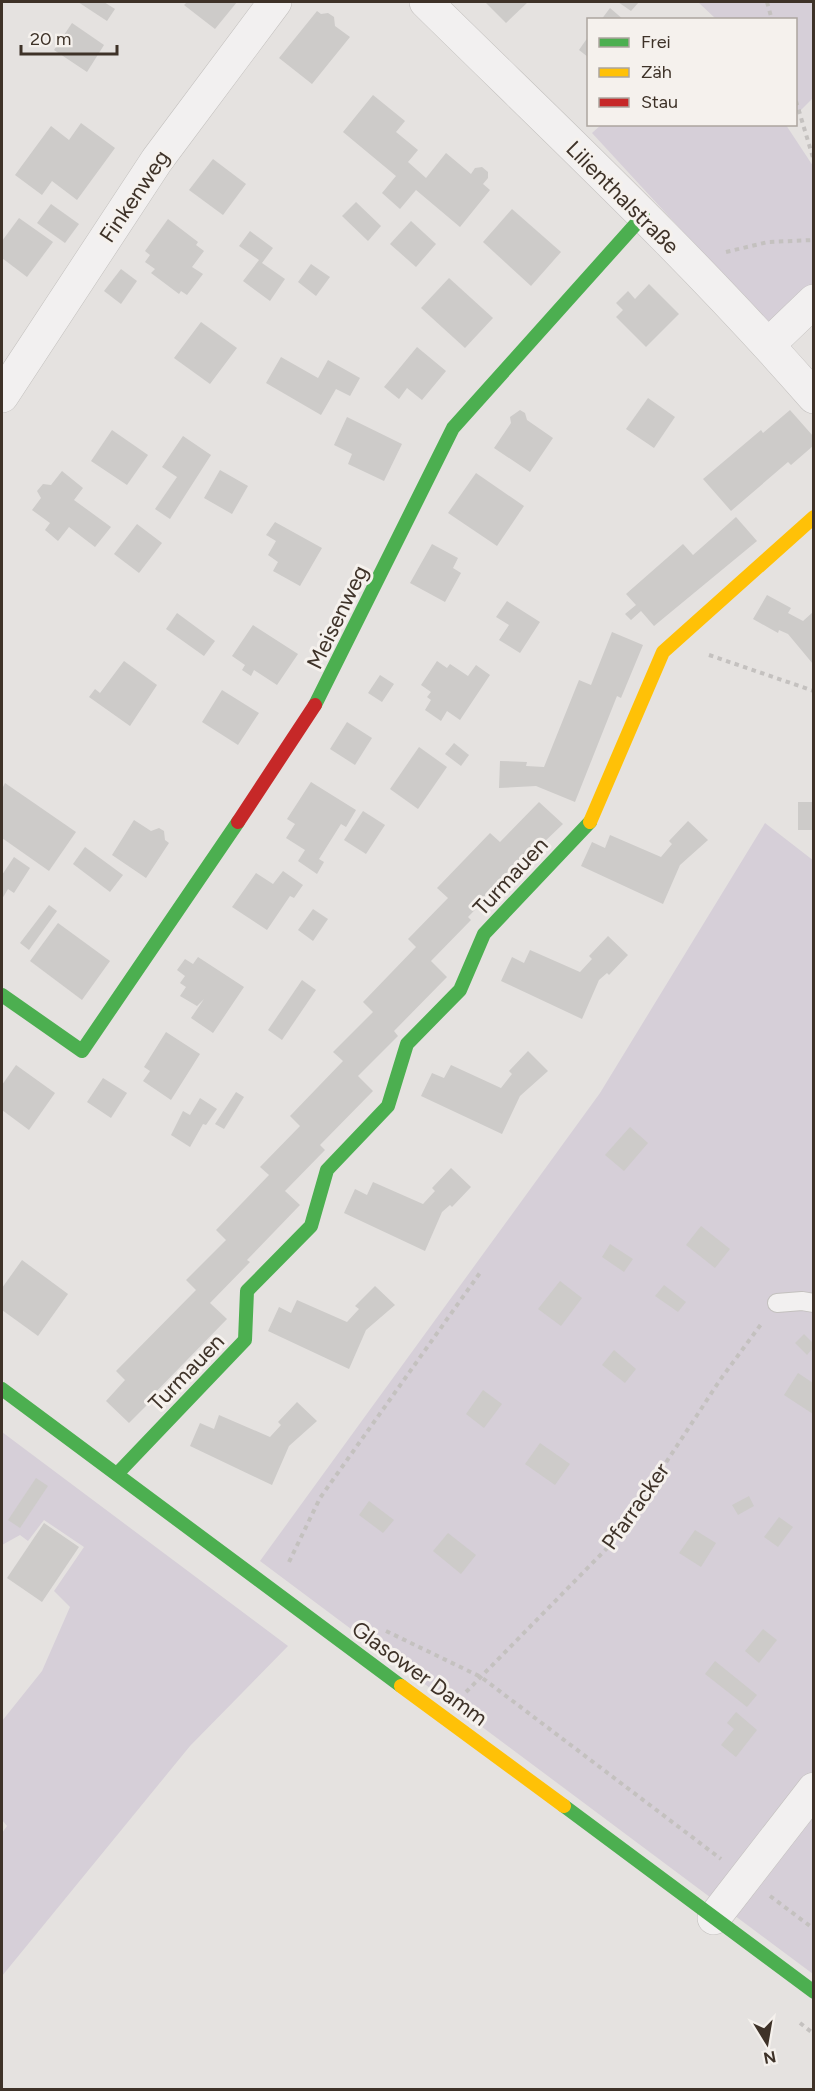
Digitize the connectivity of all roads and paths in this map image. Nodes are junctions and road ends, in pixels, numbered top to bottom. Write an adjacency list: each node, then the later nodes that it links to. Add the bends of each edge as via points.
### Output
1 (275, 2): 12 (street, Finkenweg, via 157,160)
2 (426, 2): 7 (street, Lilienthalstraße)
3 (767, 2): 4 (path)
4 (771, 18)
5 (797, 108): 6 (path)
6 (813, 161)
7 (643, 216): 9 (street, Lilienthalstraße); 17 (street, Meisenweg, via 453,428 324,690 82,1051)
8 (813, 240): 9 (path, via 768,243)
9 (687, 261): 11 (street, Lilienthalstraße)
10 (813, 301): 11 (street)
11 (768, 345): 13 (street, Lilienthalstraße)
12 (2, 396)
13 (813, 397)
14 (813, 517): 15 (street, Turmauen)
15 (673, 643): 16 (path); 22 (street, Turmauen, via 663,652 594,818 484,934 460,990 406,1044 388,1106 327,1170 311,1226 247,1291 245,1340)
16 (813, 691)
17 (2, 996)
18 (482, 1270): 23 (path, via 320,1498)
19 (777, 1303): 20 (lane); 25 (path, Pfarracker, via 720,1380 616,1539)
20 (813, 1303)
21 (2, 1389): 22 (street, Glasower Damm)
22 (117, 1474): 23 (street, Glasower Damm)
23 (274, 1593): 26 (street, Glasower Damm)
24 (384, 1630): 25 (path)
25 (481, 1677): 26 (path, Pfarracker); 28 (path)
26 (444, 1715): 29 (street, Glasower Damm)
27 (813, 1789): 28 (street)
28 (746, 1878): 29 (street); 30 (path)
29 (714, 1918): 31 (street, Glasower Damm)
30 (813, 1929)
31 (813, 1992)

